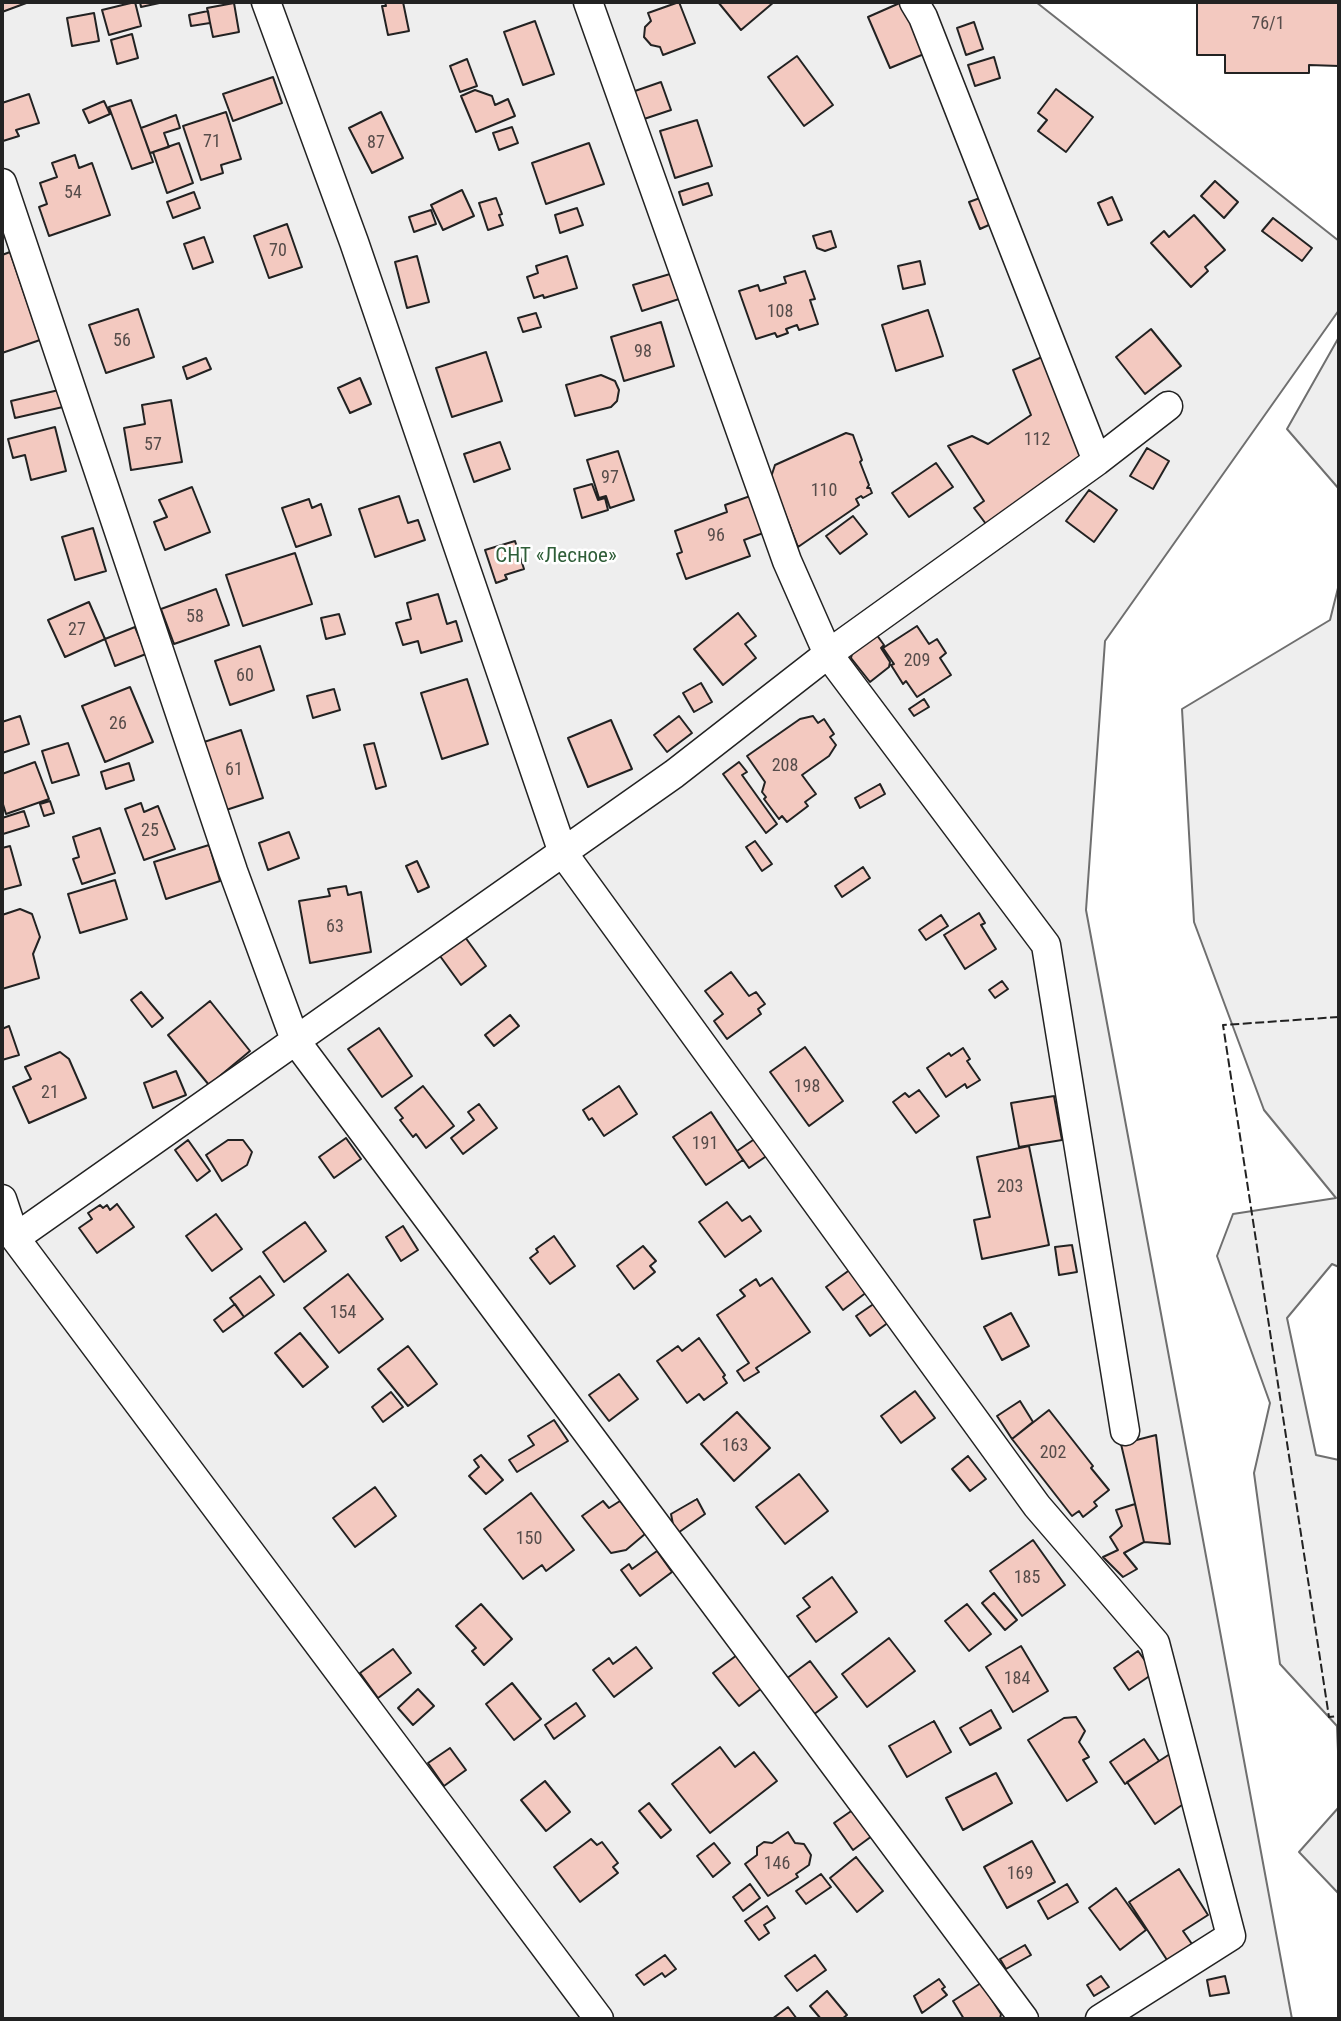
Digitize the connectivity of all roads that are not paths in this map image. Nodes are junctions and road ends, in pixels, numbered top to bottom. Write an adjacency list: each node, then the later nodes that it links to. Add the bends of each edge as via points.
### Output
1 (265, 2): 8 (street, via 354,242)
2 (588, 2): 7 (street, via 787,561)
3 (914, 2): 6 (street)
4 (2, 183): 9 (street, via 233,871)
5 (1168, 406): 6 (street)
6 (1097, 461): 7 (street)
7 (828, 654): 8 (street); 12 (street, via 1046,945)
8 (563, 853): 9 (street); 15 (street, via 1037,1506 1155,1643 1231,1936)
9 (295, 1040): 11 (street); 14 (street)
10 (2, 1199): 11 (street)
11 (15, 1238): 13 (street)
12 (1125, 1431)
13 (598, 2019)
14 (1024, 2019)
15 (1100, 2019)

